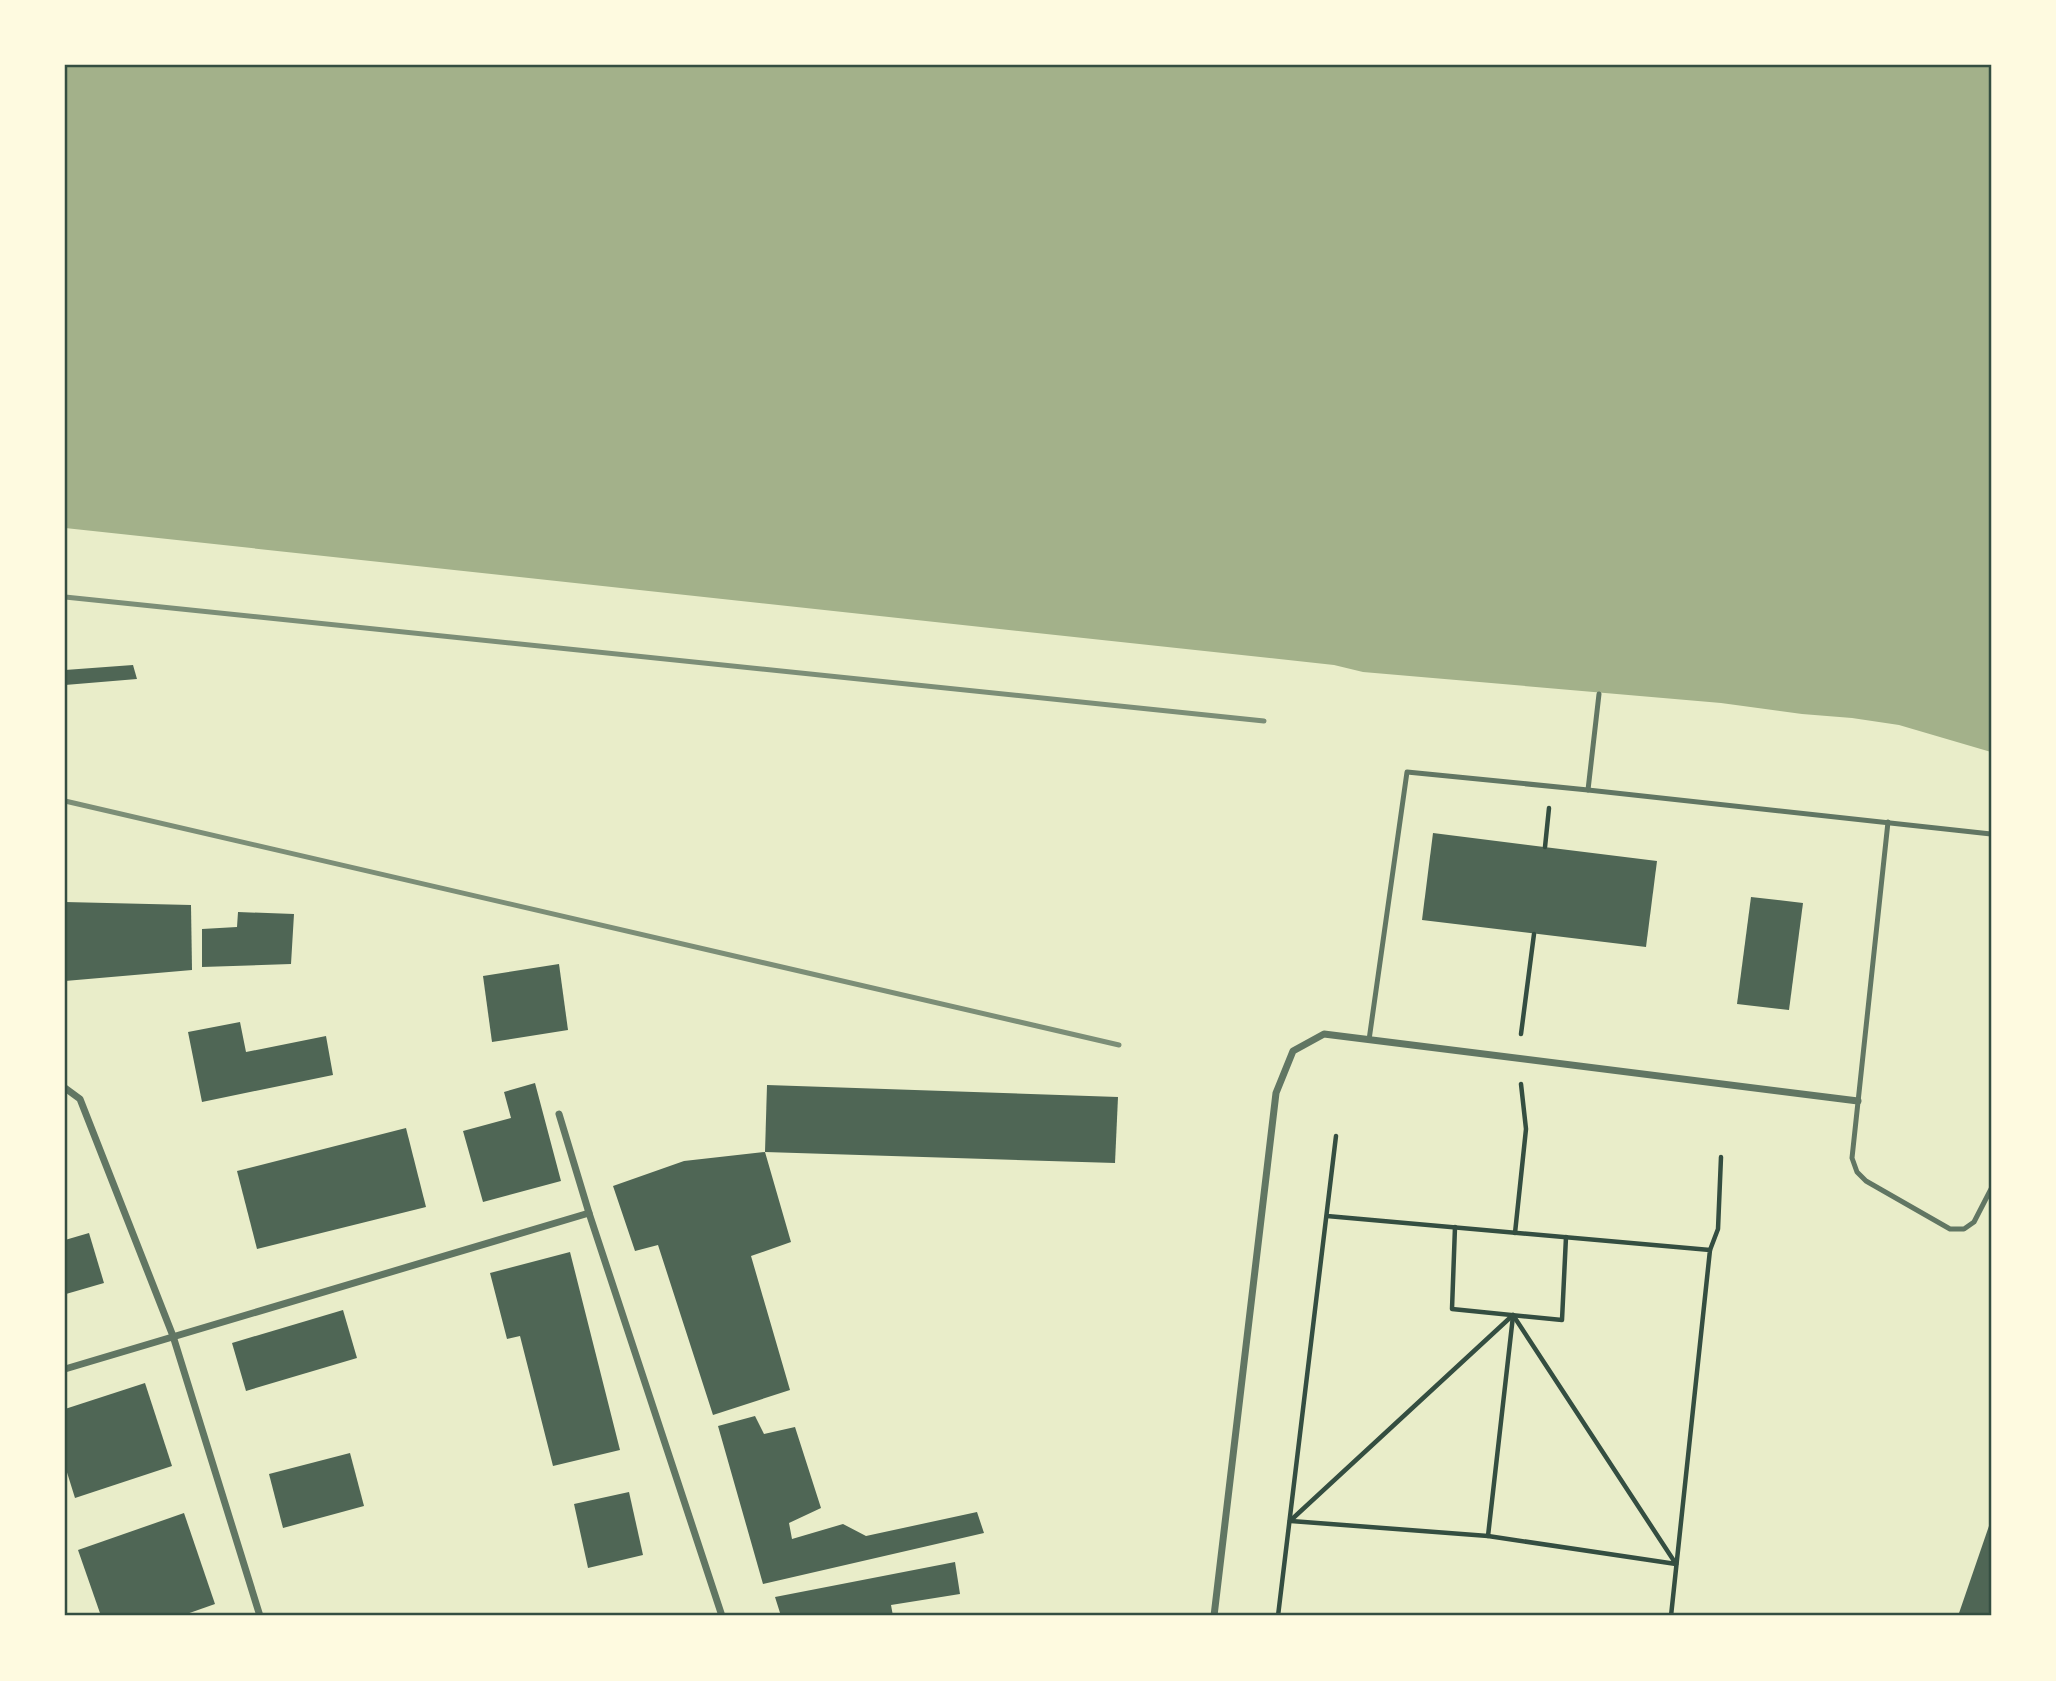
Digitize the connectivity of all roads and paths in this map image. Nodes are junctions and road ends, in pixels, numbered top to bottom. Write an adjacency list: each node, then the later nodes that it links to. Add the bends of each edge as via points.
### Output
1 (1599, 694): 3 (lane)
2 (1552, 786): 3 (lane); 6 (path); 7 (lane, via 1407,772)
3 (1588, 790): 4 (lane)
4 (1888, 822): 5 (lane); 9 (lane)
5 (1991, 834)
6 (1545, 847)
7 (1370, 1040): 9 (street); 29 (street, via 1324,1034 1293,1051 1276,1093)
8 (65, 1088): 22 (street, via 80,1099)
9 (1858, 1101): 14 (lane, via 1852,1157 1866,1181 1950,1229 1964,1229 1974,1222)
10 (559, 1114): 15 (street)
11 (1526, 1129): 18 (path)
12 (1336, 1136): 16 (path)
13 (1721, 1157): 20 (path, via 1718,1229)
14 (1991, 1189)
15 (589, 1213): 22 (street); 28 (street)
16 (1327, 1216): 17 (path); 24 (path)
17 (1455, 1227): 18 (path); 21 (path, via 1452,1309)
18 (1515, 1233): 19 (path)
19 (1566, 1237): 20 (path); 21 (path, via 1562,1320)
20 (1710, 1250): 26 (path)
21 (1513, 1315): 24 (path); 25 (path); 26 (path)
22 (173, 1336): 23 (street); 27 (street)
23 (65, 1369)
24 (1290, 1521): 25 (path); 30 (path)
25 (1488, 1536): 26 (path)
26 (1676, 1564): 31 (path)
27 (260, 1616)
28 (722, 1616)
29 (1214, 1616)
30 (1278, 1616)
31 (1671, 1616)

